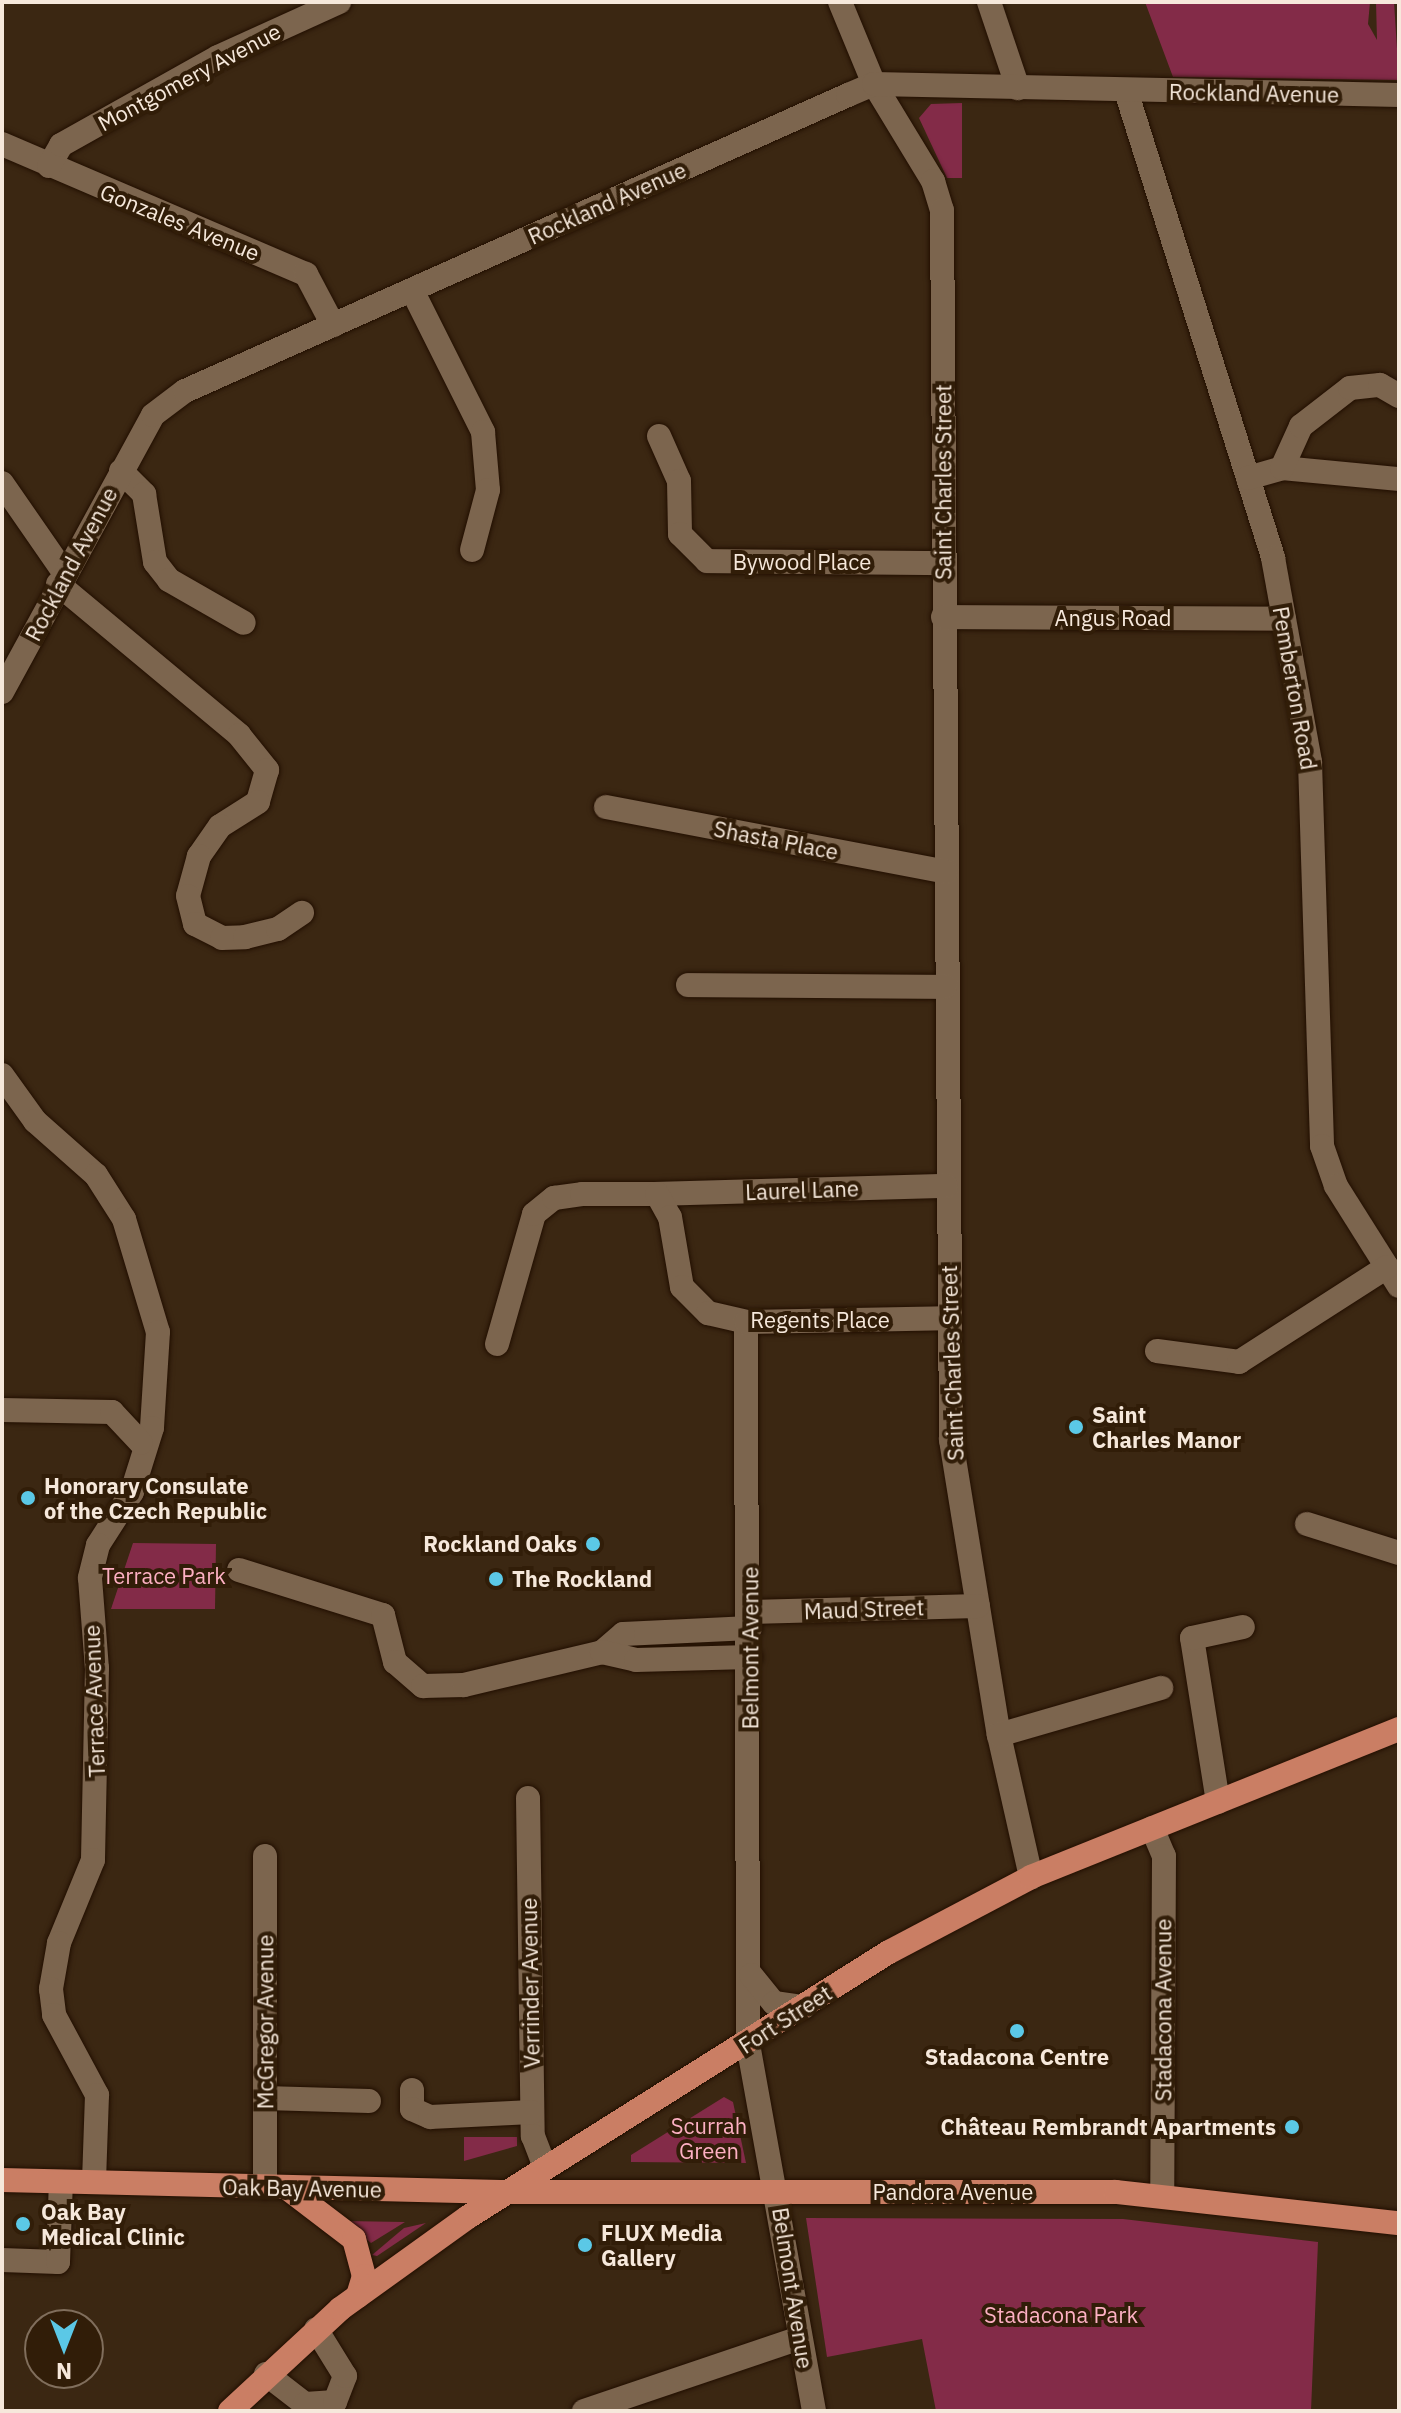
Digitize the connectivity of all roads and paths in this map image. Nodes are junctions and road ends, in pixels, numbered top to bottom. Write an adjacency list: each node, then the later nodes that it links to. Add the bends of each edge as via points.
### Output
1 (339, 2): 9 (street, Montgomery Avenue, via 218,57 61,145)
2 (840, 2): 4 (street, Saint Charles Street)
3 (989, 2): 5 (street)
4 (874, 84): 5 (street, Rockland Avenue); 10 (street, Rockland Avenue); 20 (street, Saint Charles Street, via 933,181 942,210)
5 (1018, 88): 6 (street, Rockland Avenue)
6 (1126, 91): 7 (street, Rockland Avenue); 16 (street, Pemberton Road)
7 (1399, 95)
8 (2, 144): 9 (street, Gonzales Avenue)
9 (49, 166): 11 (street, Gonzales Avenue, via 306,274)
10 (412, 290): 11 (street, Rockland Avenue); 19 (street, via 483,432 488,490)
11 (333, 325): 15 (street, Rockland Avenue, via 185,391 153,415)
12 (1399, 396): 14 (street, via 1365,384 1320,405 1287,449)
13 (659, 436): 20 (street, Bywood Place, via 679,481 680,534 707,561)
14 (1282, 468): 16 (street); 17 (street)
15 (121, 471): 21 (street, Rockland Avenue); 24 (street, via 144,494 155,562 169,580)
16 (1248, 478): 23 (street, Pemberton Road)
17 (1399, 479)
18 (2, 483): 21 (street)
19 (472, 550)
20 (942, 563): 22 (street, Saint Charles Street)
21 (61, 579): 25 (street, Rockland Avenue); 29 (street, via 239,735 267,770 258,802 220,826 199,856 188,896 195,924 222,938 245,937 278,929)
22 (943, 617): 23 (street, Angus Road); 28 (street, Saint Charles Street)
23 (1284, 619): 35 (street, Pemberton Road, via 1310,762 1322,1146 1336,1186)
24 (244, 623)
25 (9, 664): 26 (street, Rockland Avenue)
26 (2, 692)
27 (606, 807): 28 (street, Shasta Place)
28 (946, 872): 31 (street, Saint Charles Street)
29 (302, 913)
30 (688, 985): 31 (street)
31 (945, 987): 33 (street, Saint Charles Street)
32 (2, 1075): 41 (street, Terrace Avenue, via 35,1121 96,1175 124,1219 158,1332 152,1428)
33 (946, 1186): 34 (street, Laurel Lane); 36 (street, Saint Charles Street)
34 (657, 1194): 37 (street, Regents Place, via 670,1217 682,1287 708,1313); 38 (street, via 544,1202 522,1248)
35 (1393, 1277): 39 (street, via 1239,1362)
36 (947, 1318): 37 (street, Regents Place); 45 (street, Saint Charles Street, via 951,1440)
37 (746, 1322): 46 (street, Belmont Avenue)
38 (497, 1344)
39 (1157, 1351)
40 (2, 1410): 41 (street, via 112,1412)
41 (141, 1443): 68 (street, Terrace Avenue, via 132,1492 98,1545 90,1578 97,1668 93,1860 59,1943 51,1989 54,2015 97,2095)
42 (1307, 1524): 43 (street)
43 (1399, 1553)
44 (239, 1570): 48 (street, via 383,1615 395,1662 423,1686 464,1685)
45 (978, 1606): 46 (street, Maud Street); 52 (street, Saint Charles Street)
46 (750, 1620): 48 (street, Maud Street, via 623,1634); 49 (street, Belmont Avenue)
47 (1243, 1627): 54 (street, via 1192,1638)
48 (602, 1652): 49 (street, via 636,1660)
49 (750, 1657): 58 (street, Belmont Avenue)
50 (1161, 1688): 52 (street)
51 (1399, 1729): 54 (main road, Fort Street)
52 (999, 1735): 57 (street, Saint Charles Street)
53 (528, 1798): 64 (street, Verrinder Avenue)
54 (1218, 1802): 55 (main road, Fort Street)
55 (1152, 1828): 57 (main road, Fort Street); 72 (street, Stadacona Avenue, via 1164,1856)
56 (265, 1856): 62 (street, McGregor Avenue)
57 (1031, 1877): 59 (main road, Fort Street, via 966,1907)
58 (751, 1975): 59 (street, via 774,2003); 60 (street, Belmont Avenue)
59 (804, 2007): 60 (main road, Fort Street)
60 (748, 2044): 65 (main road, Fort Street); 71 (street, Belmont Avenue)
61 (412, 2090): 64 (street, via 412,2109 430,2117)
62 (265, 2098): 63 (street); 69 (street, McGregor Avenue)
63 (369, 2101)
64 (532, 2112): 65 (street, Verrinder Avenue)
65 (545, 2167): 70 (main road, Fort Street)
66 (2, 2180): 67 (main road, Oak Bay Avenue)
67 (61, 2182): 68 (main road, Oak Bay Avenue); 74 (street, via 58,2262)
68 (94, 2182): 69 (main road, Oak Bay Avenue)
69 (276, 2188): 70 (main road, Oak Bay Avenue); 75 (main road, via 354,2239 364,2276)
70 (505, 2192): 71 (main road, Pandora Avenue); 75 (main road, Fort Street)
71 (778, 2194): 72 (main road, Pandora Avenue); 77 (street, Belmont Avenue)
72 (1162, 2195): 73 (main road, Pandora Avenue)
73 (1399, 2223)
74 (2, 2260)
75 (358, 2296): 76 (main road, Fort Street)
76 (316, 2329): 78 (main road, Fort Street); 78 (street, via 343,2369 335,2402 305,2404)
77 (800, 2338): 80 (street); 81 (street, Belmont Avenue)
78 (266, 2374): 79 (main road, Fort Street)
79 (230, 2411)
80 (584, 2411)
81 (814, 2411)

